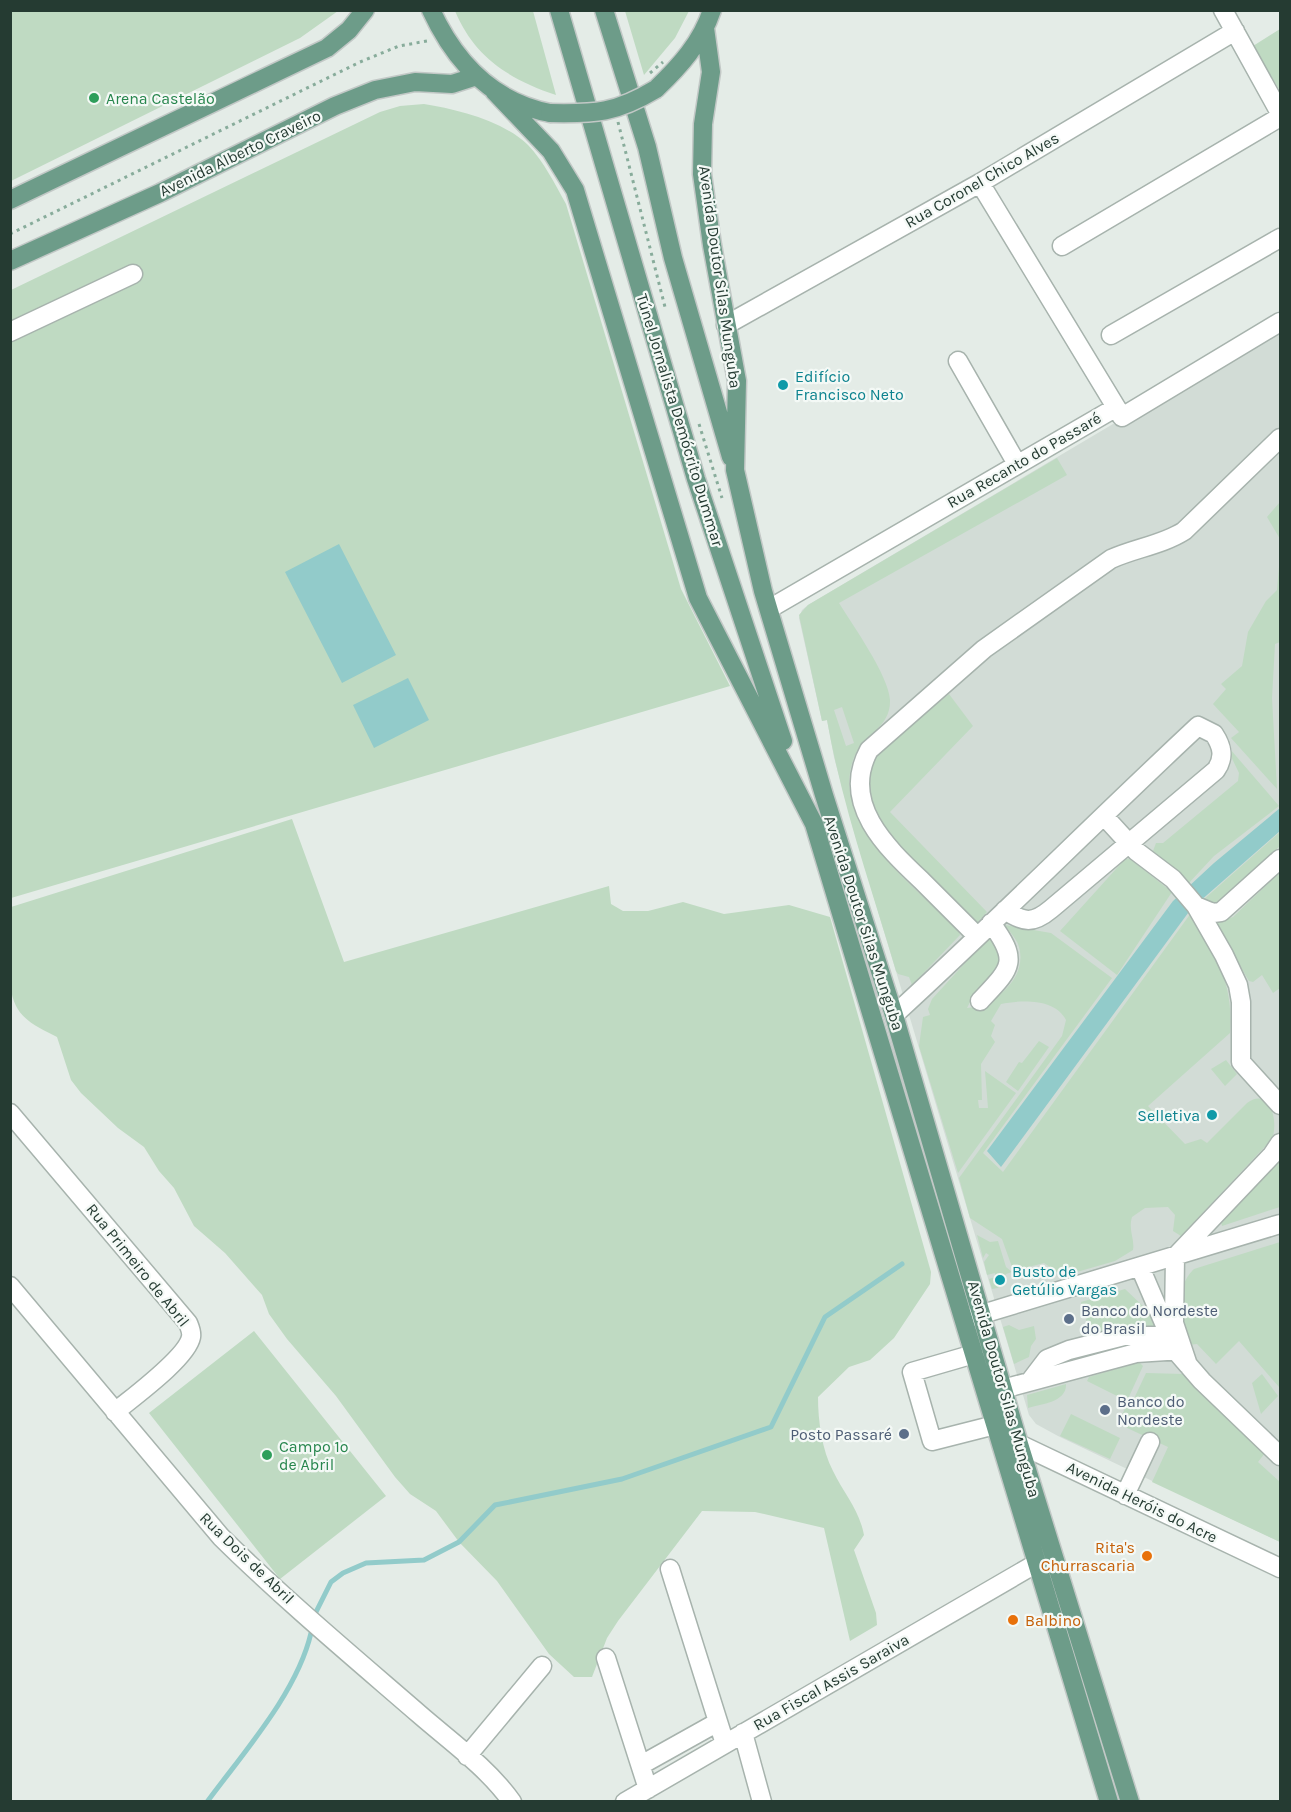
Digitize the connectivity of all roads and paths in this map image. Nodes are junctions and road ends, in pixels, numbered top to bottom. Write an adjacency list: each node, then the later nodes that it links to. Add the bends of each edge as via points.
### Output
1 (365, 10): 15 (main road, via 327,48)
2 (432, 10): 10 (main road, via 456,55)
3 (559, 10): 32 (main road, Túnel Jornalista Demócrito Dummar, via 731,590)
4 (604, 10): 29 (main road, via 647,147 673,258)
5 (1223, 10): 7 (street)
6 (711, 15): 11 (main road, via 685,62); 22 (main road, Avenida Doutor Silas Munguba, via 711,72 702,174)
7 (1235, 31): 13 (street); 14 (street, Rua Coronel Chico Alves)
8 (429, 40): 16 (path, Avenida Alberto Craveiro, via 399,46 360,62)
9 (663, 62): 11 (path, bridge)
10 (477, 76): 12 (main road); 19 (main road, Avenida Alberto Craveiro, via 452,84 415,82 385,88 335,106 160,194)
11 (652, 82): 12 (main road, bridge, via 637,100 595,114 550,113)
12 (494, 91): 32 (main road, Avenida Doutor Silas Munguba, via 551,151 575,190 698,598)
13 (1281, 115): 18 (street)
14 (980, 183): 22 (street, Rua Coronel Chico Alves); 26 (street, Rua Recanto do Passaré)
15 (10, 200)
16 (10, 234)
17 (1281, 238): 24 (street)
18 (1062, 246)
19 (10, 261)
20 (133, 274): 23 (street)
21 (1281, 322): 26 (street, via 1122,417)
22 (726, 325): 29 (main road, Avenida Doutor Silas Munguba, via 737,381)
23 (10, 332)
24 (1111, 335)
25 (957, 361): 28 (street)
26 (1116, 408): 28 (street, Rua Recanto do Passaré)
27 (1281, 438): 38 (street, via 1184,531 1172,539 1111,559 984,649 869,750 863,761 862,796 871,823 886,848)
28 (1017, 464): 30 (street, Rua Recanto do Passaré)
29 (735, 470): 30 (main road, Avenida Doutor Silas Munguba)
30 (769, 609): 40 (main road, Avenida Doutor Silas Munguba)
31 (1104, 816): 33 (street); 33 (street, via 1198,726 1214,734 1222,752 1216,770); 36 (street)
32 (814, 824): 49 (main road, Avenida Doutor Silas Munguba)
33 (1128, 843): 35 (street, via 1173,879); 36 (street, via 1039,920 1021,919)
34 (1281, 859): 35 (street, via 1221,912)
35 (1197, 906): 41 (street, via 1238,985 1241,1062)
36 (1005, 909): 37 (street)
37 (991, 923): 38 (street); 39 (street, via 1008,947 1010,960 1004,976)
38 (977, 936): 40 (street)
39 (980, 1001)
40 (894, 1014): 48 (main road, Avenida Doutor Silas Munguba)
41 (1281, 1105)
42 (10, 1113): 53 (street, Rua Primeiro de Abril, via 191,1331 188,1344 176,1359)
43 (1281, 1143): 45 (street)
44 (1281, 1224): 45 (street)
45 (1175, 1257): 46 (street); 50 (street, via 1173,1307)
46 (1140, 1267): 48 (street); 50 (street)
47 (10, 1286): 53 (street, Rua Dois de Abril)
48 (982, 1314): 49 (street); 52 (main road, Avenida Doutor Silas Munguba)
49 (964, 1319): 51 (main road, Avenida Doutor Silas Munguba)
50 (1178, 1348): 52 (street, via 1124,1336 1047,1359 1031,1380); 57 (street)
51 (974, 1354): 54 (main road, Avenida Doutor Silas Munguba); 54 (street, via 912,1372 932,1442)
52 (1003, 1389): 56 (main road, Avenida Doutor Silas Munguba)
53 (115, 1412): 67 (street, Rua Dois de Abril, via 221,1537 255,1571)
54 (995, 1425): 56 (main road, Avenida Doutor Silas Munguba)
55 (1150, 1442): 58 (street)
56 (1011, 1446): 58 (street, Avenida Heróis do Acre); 59 (main road, Avenida Doutor Silas Munguba); 74 (main road, Avenida Doutor Silas Munguba)
57 (1281, 1456)
58 (1125, 1495): 60 (street, Avenida Heróis do Acre)
59 (1037, 1563): 65 (street, Rua Fiscal Assis Saraiva); 73 (main road, Avenida Doutor Silas Munguba)
60 (1281, 1568)
61 (670, 1569): 64 (street)
62 (606, 1658): 68 (street)
63 (542, 1666): 67 (street)
64 (718, 1722): 66 (street); 68 (street)
65 (743, 1733): 66 (street, Rua Fiscal Assis Saraiva); 72 (street)
66 (725, 1744): 69 (street, Rua Fiscal Assis Saraiva)
67 (467, 1756): 70 (street, Rua Dois de Abril)
68 (641, 1765): 69 (street)
69 (648, 1789): 71 (street, Rua Fiscal Assis Saraiva)
70 (512, 1802)
71 (625, 1802)
72 (762, 1802)
73 (1109, 1802)
74 (1130, 1802)

